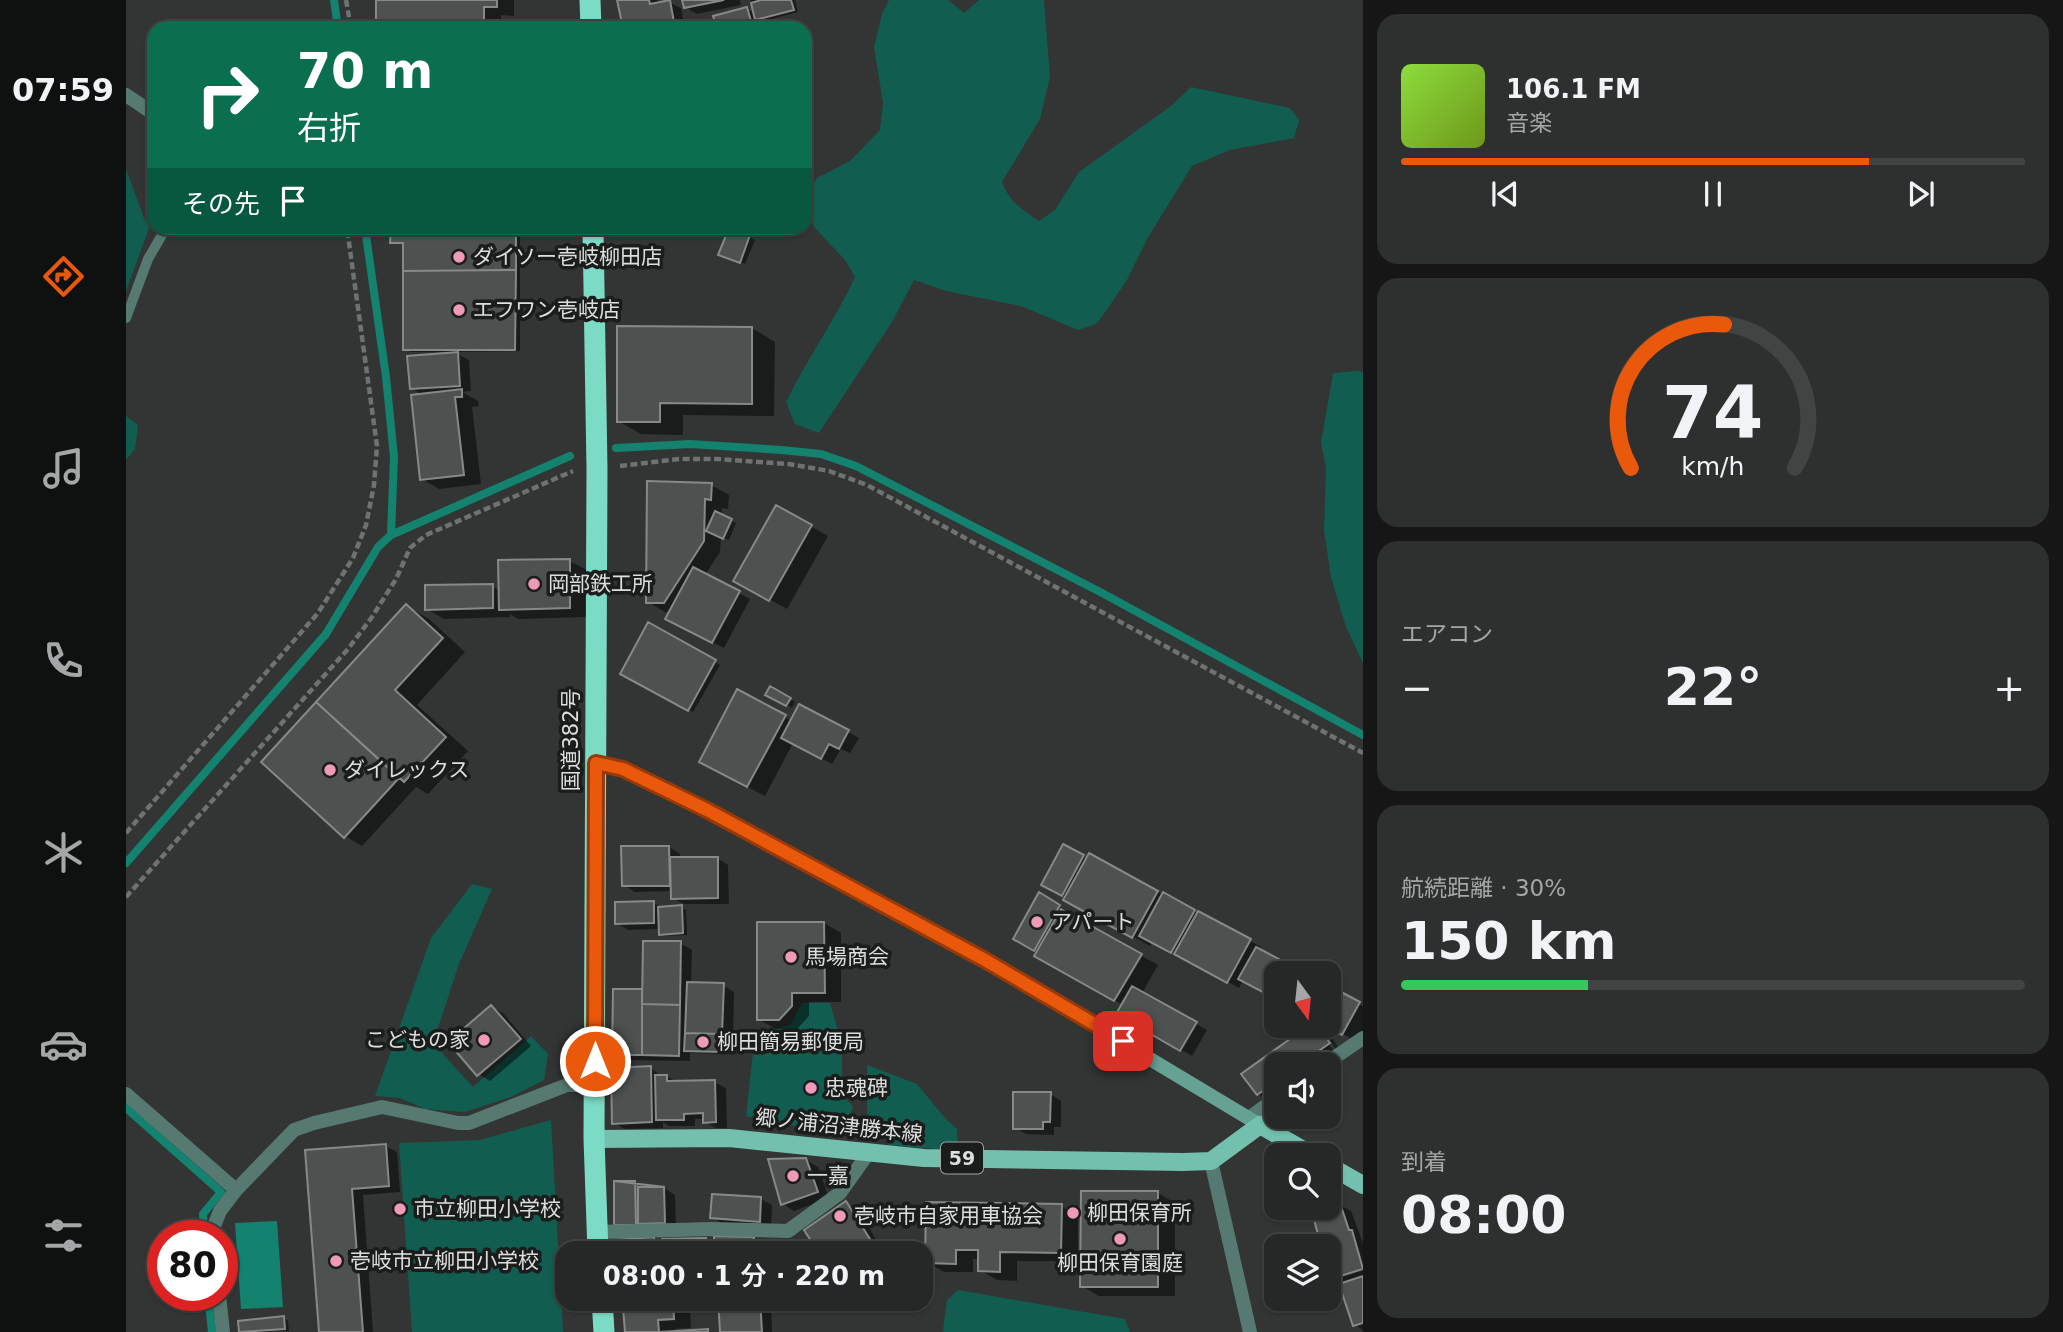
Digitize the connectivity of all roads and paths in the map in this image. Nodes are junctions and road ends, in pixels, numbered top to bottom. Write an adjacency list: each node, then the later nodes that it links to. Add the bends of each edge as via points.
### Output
1 (346, 0): 3 (path)
2 (590, 0): 4 (highway)
3 (350, 21)
4 (591, 21)
5 (126, 95): 6 (street)
6 (147, 109)
7 (162, 235): 10 (lane)
8 (347, 235): 14 (path, via 377,446 366,525 353,558 318,613)
9 (593, 235): 11 (highway, 国道382号)
10 (126, 318)
11 (597, 468): 12 (path, via 717,459 829,471 878,492); 13 (highway, 国道382号); 15 (path, via 581,468 538,485 426,535 410,548 396,579 348,649)
12 (1363, 753)
13 (596, 763): 18 (highway, 国道382号); 21 (street, via 623,769 707,810 985,960)
14 (126, 833)
15 (126, 897)
16 (1363, 1038): 17 (street)
17 (1341, 1053)
18 (594, 1085): 22 (highway, 国道382号); 28 (street, via 568,1085 469,1123 382,1107 314,1123 293,1130)
19 (126, 1094): 28 (street)
20 (1264, 1111): 21 (street)
21 (1254, 1121): 23 (main road); 25 (main road)
22 (593, 1139): 24 (main road, 郷ノ浦沼津勝本線 / 59, via 729,1138); 30 (highway, 国道382号)
23 (1292, 1143)
24 (870, 1151): 25 (main road, 郷ノ浦沼津勝本線 / 59, via 923,1158); 31 (street, via 840,1193 789,1231 712,1229)
25 (1212, 1160): 36 (street)
26 (1341, 1172): 27 (main road)
27 (1363, 1185)
28 (236, 1190): 29 (street)
29 (216, 1220)
30 (598, 1241)
31 (614, 1241)
32 (221, 1311): 34 (street)
33 (603, 1311): 35 (highway)
34 (223, 1332)
35 (604, 1332)
36 (1250, 1332)

